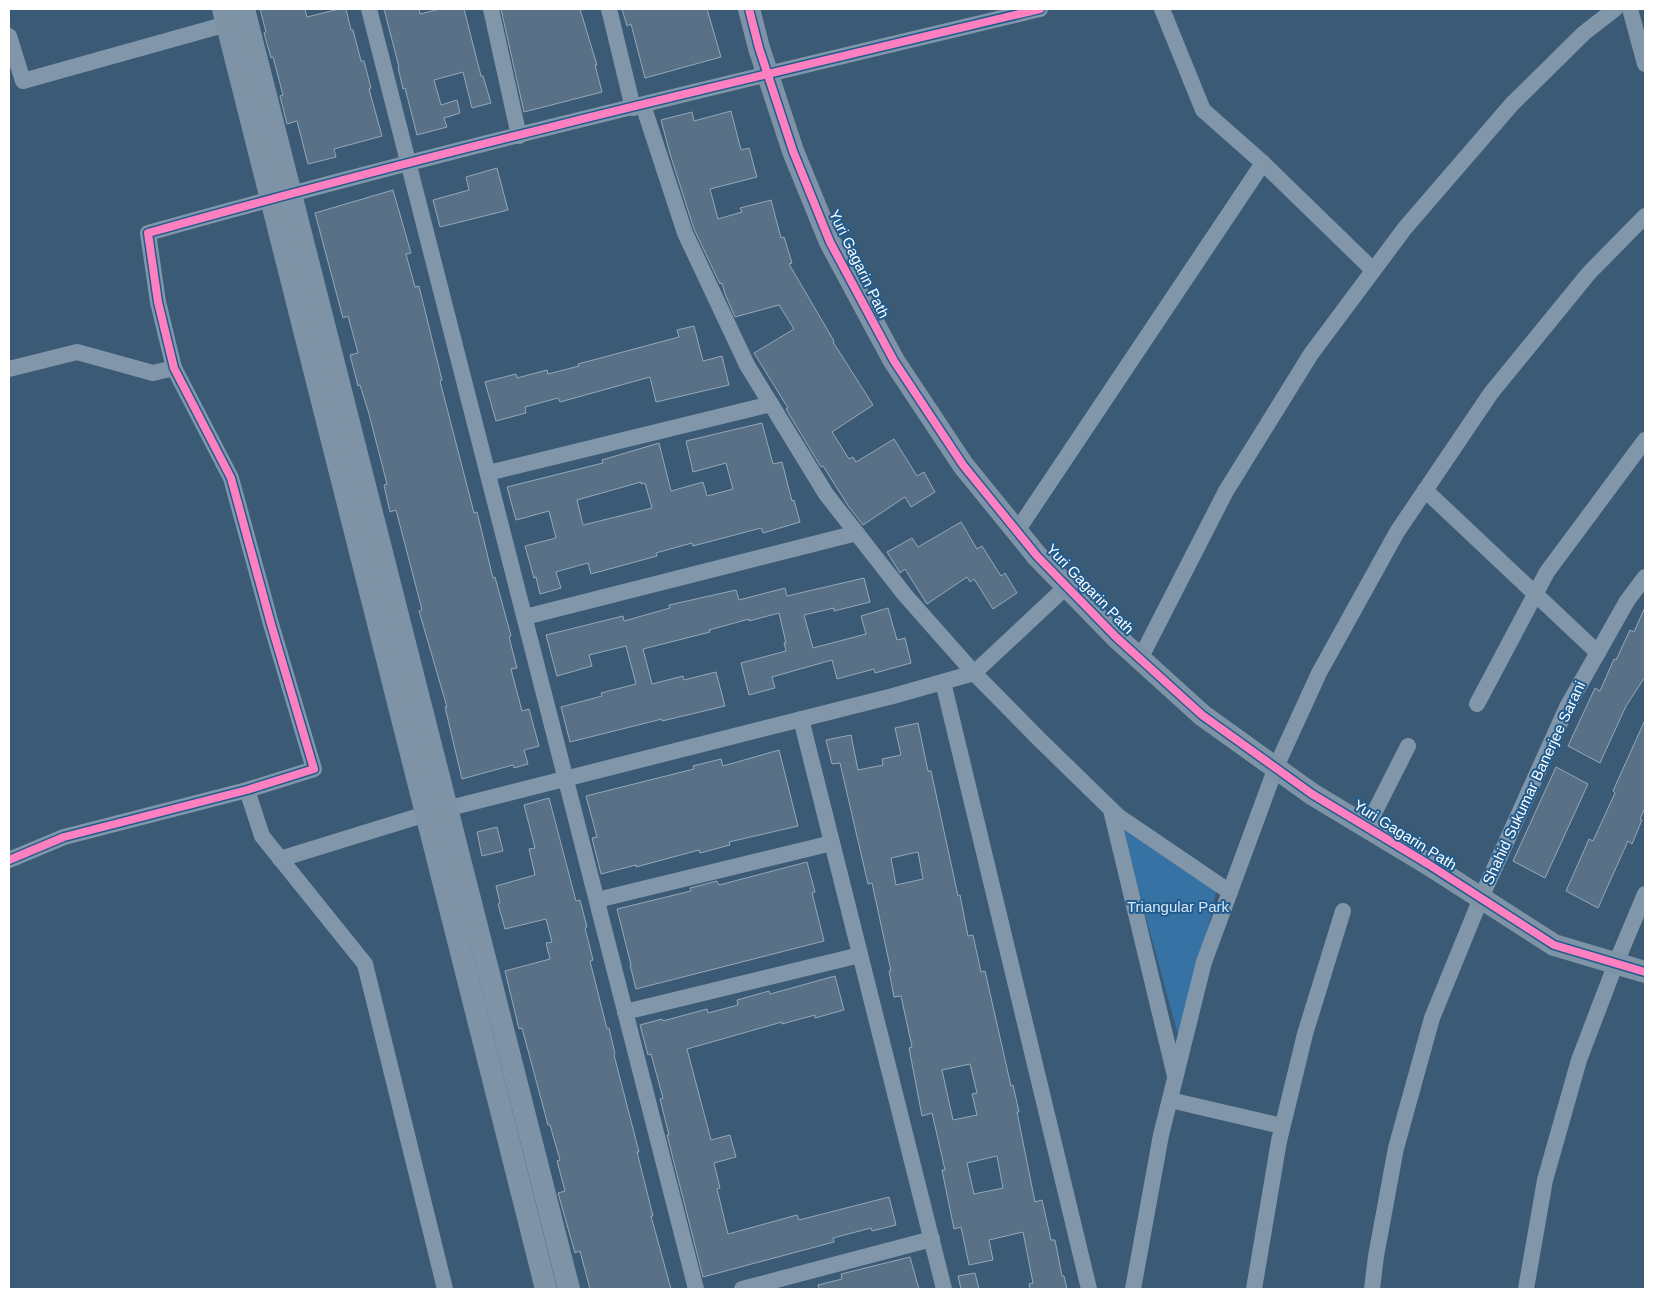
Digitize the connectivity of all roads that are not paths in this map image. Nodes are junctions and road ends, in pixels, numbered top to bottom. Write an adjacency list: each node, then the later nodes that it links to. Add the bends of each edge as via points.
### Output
1 (244, 9): 18 (street)
2 (369, 9): 17 (street)
3 (491, 9): 15 (street)
4 (609, 9): 14 (street)
5 (749, 9): 13 (street, Yuri Gagarin Path)
6 (1040, 9): 13 (street)
7 (1162, 9): 16 (street, via 1203,110)
8 (1615, 9): 20 (street, via 1584,32 1512,104)
9 (1630, 9): 12 (street)
10 (225, 16): 11 (street, via 23,81); 18 (street)
11 (9, 36)
12 (1645, 64)
13 (768, 74): 14 (street); 27 (street, Yuri Gagarin Path, via 793,151 830,242 894,361 964,465)
14 (638, 106): 15 (street); 23 (street, via 685,233 747,365)
15 (519, 136): 17 (street)
16 (1263, 163): 20 (street); 27 (street)
17 (409, 164): 18 (street); 25 (street)
18 (281, 196): 22 (street, via 148,233 158,302); 44 (street)
19 (1645, 216): 26 (street, via 1589,273 1491,393)
20 (1373, 270): 34 (street, via 1311,354 1226,491)
21 (9, 368): 22 (street, via 77,352 153,374)
22 (174, 368): 42 (street, via 231,478 314,769)
23 (771, 404): 25 (street); 28 (street, via 826,494)
24 (1645, 440): 31 (street, via 1547,572)
25 (488, 473): 32 (street)
26 (1425, 490): 31 (street); 40 (street, via 1397,532 1319,673)
27 (1017, 531): 30 (street, Yuri Gagarin Path)
28 (857, 533): 32 (street); 35 (street, via 905,595)
29 (1645, 577): 33 (street, Shahid Sukumar Banerjee Sarani)
30 (1067, 586): 34 (street, Yuri Gagarin Path); 35 (street)
31 (1536, 594): 33 (street); 37 (street)
32 (525, 617): 41 (street)
33 (1598, 653): 51 (street, Shahid Sukumar Banerjee Sarani, via 1567,707)
34 (1140, 659): 40 (street, Yuri Gagarin Path, via 1202,715)
35 (974, 673): 36 (street); 43 (street)
36 (943, 682): 38 (street); 68 (street)
37 (1477, 704)
38 (801, 719): 41 (street); 46 (street)
39 (1408, 746): 45 (street)
40 (1276, 767): 45 (street, Yuri Gagarin Path); 49 (street)
41 (566, 779): 44 (street); 52 (street)
42 (247, 790): 47 (street, via 262,836); 48 (street, via 64,838)
43 (1112, 810): 49 (street); 58 (street)
44 (437, 811): 47 (street); 63 (street); 64 (street)
45 (1366, 827): 51 (street, Yuri Gagarin Path)
46 (832, 843): 52 (street); 54 (street)
47 (280, 859): 62 (street, via 365,964)
48 (9, 860)
49 (1230, 892): 58 (street, via 1204,962)
50 (1645, 894): 55 (street)
51 (1481, 898): 55 (street, Yuri Gagarin Path, via 1554,945); 71 (street, Shahid Sukumar Banerjee Sarani, via 1432,1018 1396,1148)
52 (597, 900): 57 (street)
53 (1343, 911): 60 (street, via 1305,1034)
54 (860, 955): 57 (street); 61 (street)
55 (1616, 964): 56 (street, Yuri Gagarin Path); 72 (street, via 1579,1060 1548,1171)
56 (1645, 972)
57 (625, 1012): 65 (street)
58 (1175, 1078): 59 (street)
59 (1170, 1100): 60 (street); 69 (street)
60 (1282, 1126): 70 (street)
61 (932, 1239): 66 (street); 67 (street)
62 (445, 1289)
63 (546, 1289)
64 (569, 1289)
65 (696, 1289)
66 (742, 1289)
67 (944, 1289)
68 (1089, 1289)
69 (1133, 1289)
70 (1254, 1289)
71 (1372, 1289)
72 (1526, 1289)

